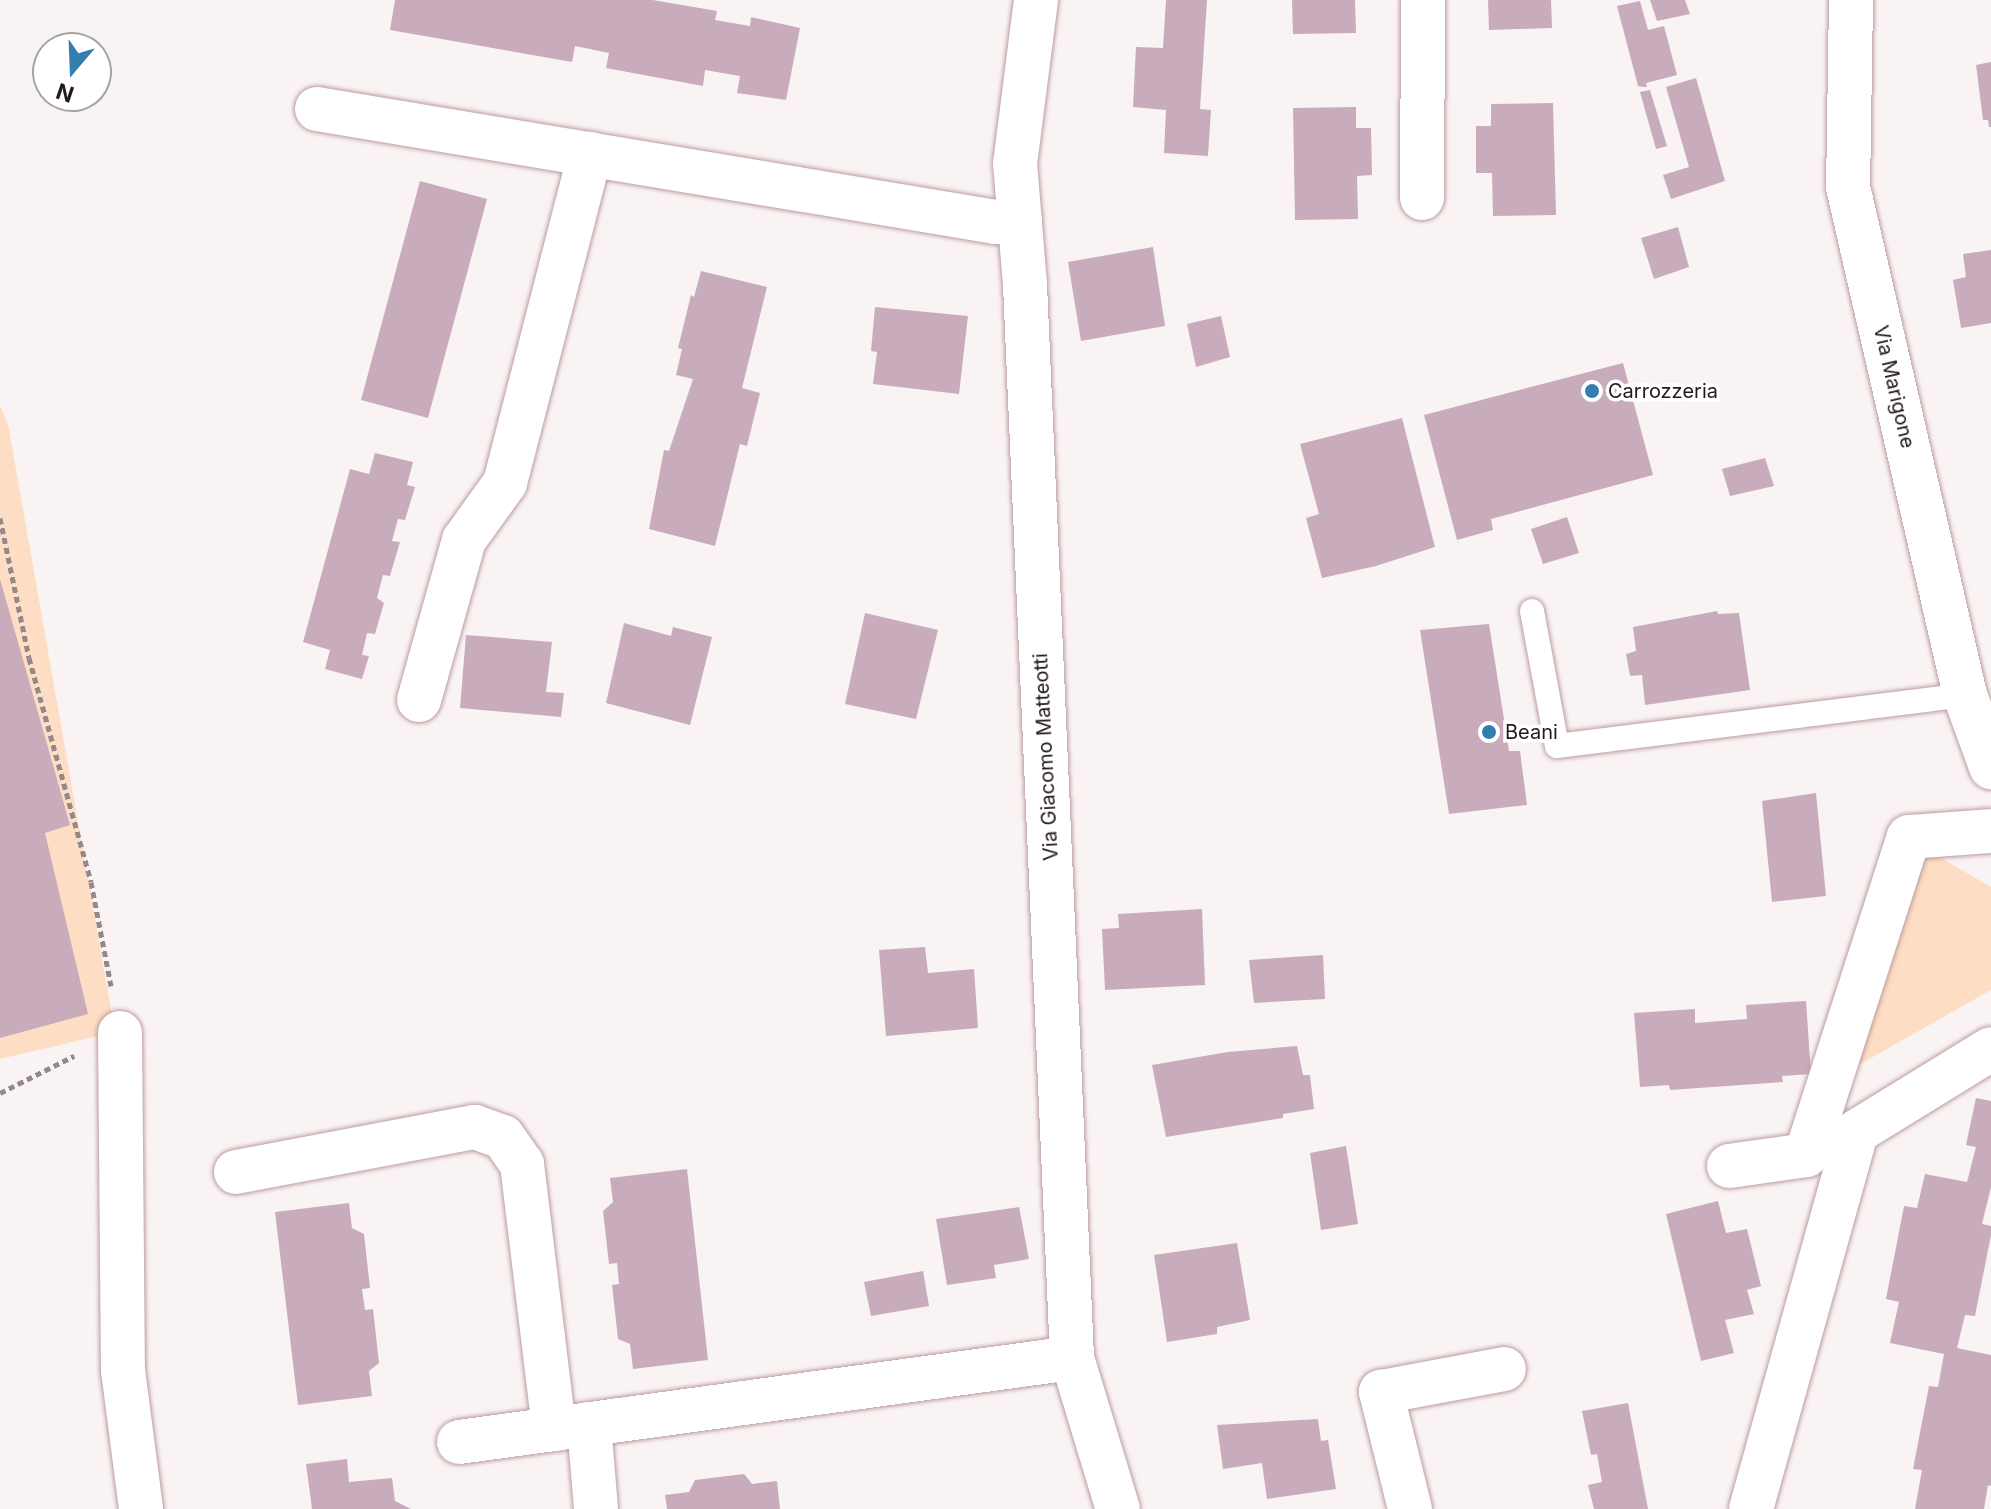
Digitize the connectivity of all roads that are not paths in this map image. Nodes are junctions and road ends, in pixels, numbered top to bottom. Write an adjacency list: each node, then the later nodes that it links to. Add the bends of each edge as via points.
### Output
1 (1036, 0): 7 (street, Via Giacomo Matteotti, via 1015,163)
2 (1423, 0): 6 (street)
3 (1851, 0): 9 (street, Via Marigone, via 1848,187)
4 (317, 109): 5 (street)
5 (590, 154): 7 (street, via 996,222); 10 (street, via 505,483 464,540)
6 (1422, 198)
7 (1020, 220): 17 (street, Via Giacomo Matteotti)
8 (1532, 611): 9 (lane, via 1557,746)
9 (1965, 695): 11 (street, Via Marigone)
10 (419, 700)
11 (1991, 767)
12 (1991, 831): 15 (street, via 1909,837 1806,1155)
13 (120, 1033): 21 (street, via 123,1370)
14 (1991, 1049): 25 (street, via 1856,1132)
15 (1729, 1166)
16 (236, 1172): 19 (street, via 475,1127 503,1137 522,1164)
17 (1072, 1358): 19 (street); 23 (street, Via Giacomo Matteotti)
18 (1504, 1369): 24 (street, via 1381,1392)
19 (571, 1426): 20 (street); 22 (street)
20 (459, 1442)
21 (141, 1509)
22 (596, 1509)
23 (1118, 1509)
24 (1410, 1509)
25 (1751, 1509)

